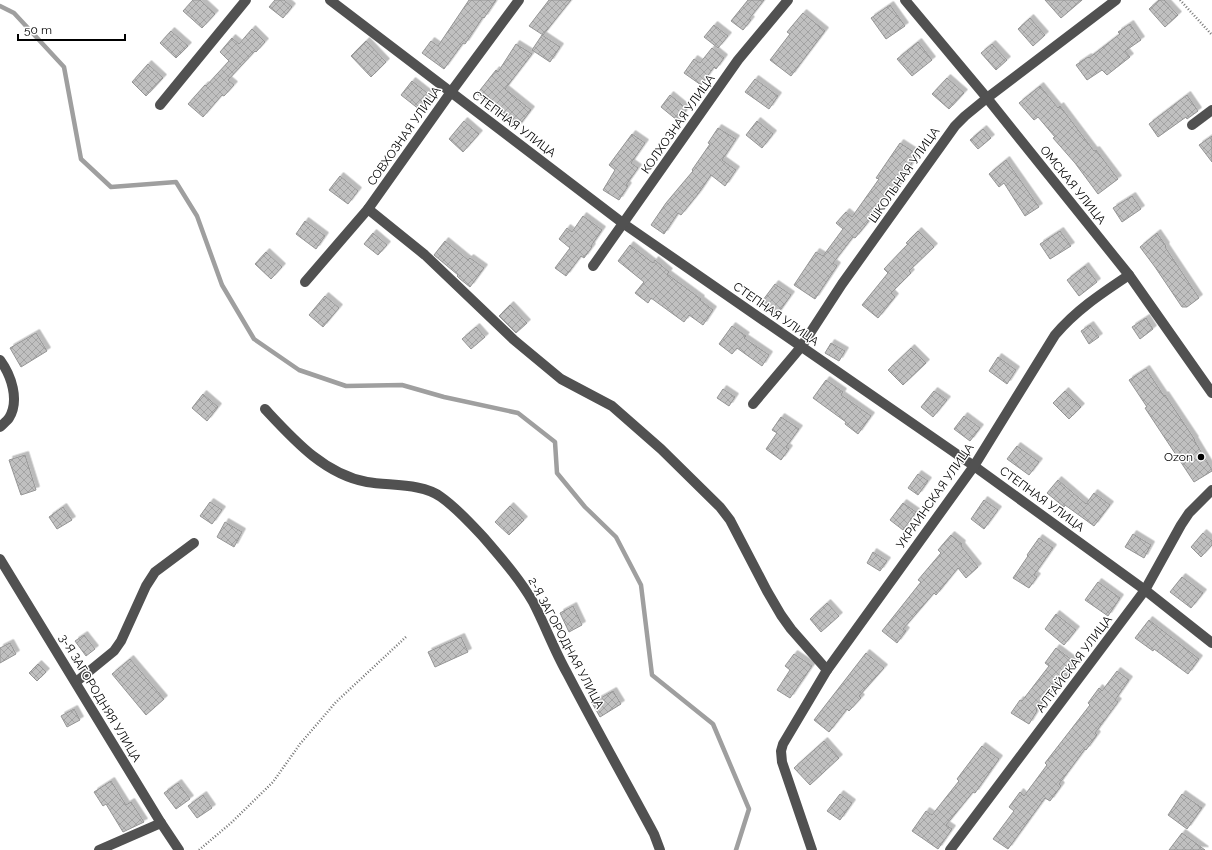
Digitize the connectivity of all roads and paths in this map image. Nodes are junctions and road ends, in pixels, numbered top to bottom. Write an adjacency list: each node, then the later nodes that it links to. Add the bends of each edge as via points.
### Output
1 (246, 0): 11 (street)
2 (330, 0): 9 (street, СТЕПНАЯ УЛИЦА)
3 (519, 0): 9 (street, СОВХОЗНАЯ УЛИЦА)
4 (788, 0): 15 (street, КОЛХОЗНАЯ УЛИЦА, via 738,60)
5 (905, 0): 10 (street, ОМСКАЯ УЛИЦА)
6 (1116, 0): 10 (street, ШКОЛЬНАЯ УЛИЦА)
7 (1180, 0): 8 (path)
8 (1212, 35)
9 (451, 92): 14 (street, СОВХОЗНАЯ УЛИЦА); 15 (street, СТЕПНАЯ УЛИЦА)
10 (987, 98): 17 (street, ОМСКАЯ УЛИЦА); 19 (street, ШКОЛЬНАЯ УЛИЦА, via 965,116 945,140 842,284)
11 (160, 105)
12 (1212, 110): 13 (street)
13 (1192, 125)
14 (368, 209): 18 (street, СОВХОЗНАЯ УЛИЦА); 32 (street, via 425,255 514,340 561,379 612,406 661,449 720,507 730,520 774,605)
15 (624, 224): 16 (street, КОЛХОЗНАЯ УЛИЦА); 19 (street, СТЕПНАЯ УЛИЦА)
16 (593, 266)
17 (1129, 274): 21 (street, ОМСКАЯ УЛИЦА); 25 (street, УКРАИНСКАЯ УЛИЦА, via 1083,306 1066,322)
18 (304, 282)
19 (801, 347): 22 (street, ШКОЛЬНАЯ УЛИЦА); 25 (street, СТЕПНАЯ УЛИЦА)
20 (0, 360): 24 (street, via 10,376 14,397 9,418)
21 (1212, 393)
22 (753, 404)
23 (265, 409): 38 (street, 2-Я ЗАГОРОДНАЯ УЛИЦА, via 292,438 332,470 357,480 426,490 440,496 464,516 500,556 533,603 566,672 654,834)
24 (0, 427)
25 (974, 466): 29 (street, СТЕПНАЯ УЛИЦА); 32 (street, УКРАИНСКАЯ УЛИЦА)
26 (1212, 490): 29 (street, АЛТАЙСКАЯ УЛИЦА, via 1181,525)
27 (194, 543): 33 (street, via 155,572 114,651)
28 (0, 559): 33 (street, 3-Я ЗАГОРОДНЯЯ УЛИЦА)
29 (1145, 590): 31 (street, СТЕПНАЯ УЛИЦА); 40 (street, АЛТАЙСКАЯ УЛИЦА)
30 (407, 636): 37 (path, via 336,702 300,744 273,782)
31 (1212, 643)
32 (827, 670): 39 (street, УКРАИНСКАЯ УЛИЦА, via 781,751 782,762)
33 (76, 682): 34 (street, 3-Я ЗАГОРОДНЯЯ УЛИЦА)
34 (161, 823): 35 (street); 36 (street, 3-Я ЗАГОРОДНЯЯ УЛИЦА)
35 (99, 850)
36 (179, 850)
37 (199, 850)
38 (660, 850)
39 (812, 850)
40 (950, 850)

